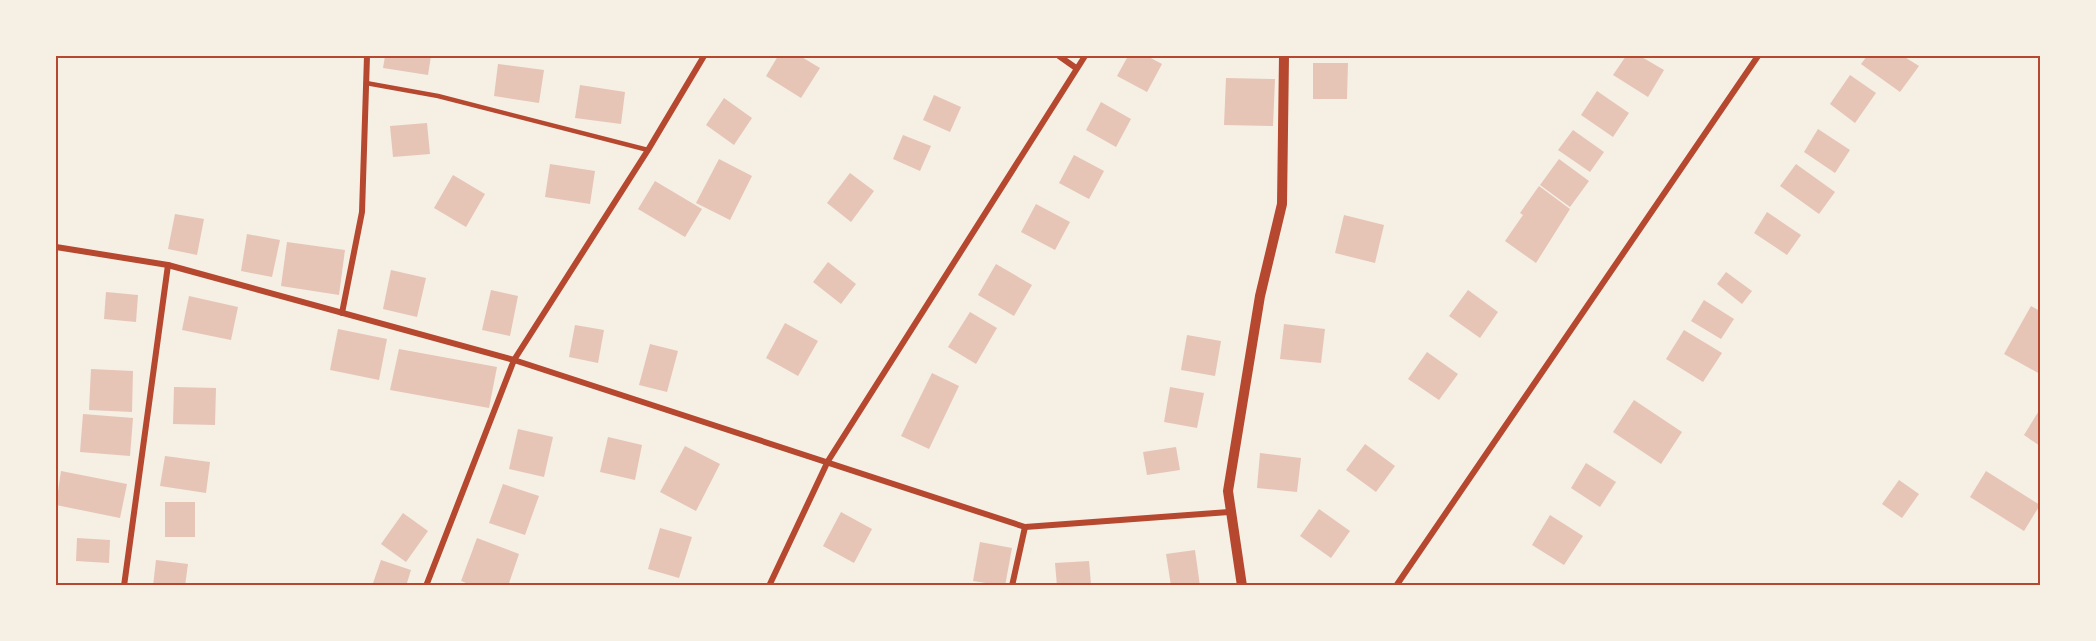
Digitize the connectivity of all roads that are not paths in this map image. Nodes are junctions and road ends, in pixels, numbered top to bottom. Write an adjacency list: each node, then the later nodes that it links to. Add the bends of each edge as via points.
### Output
1 (367, 56): 8 (street)
2 (704, 56): 9 (street)
3 (1059, 56): 7 (street)
4 (1085, 56): 7 (street)
5 (1284, 56): 15 (street, via 1282,204 1260,296 1228,491)
6 (1758, 56): 22 (street)
7 (1076, 68): 14 (street)
8 (366, 83): 9 (lane, via 438,96); 12 (street, via 362,212)
9 (648, 150): 13 (street)
10 (56, 247): 11 (street)
11 (168, 265): 12 (street); 17 (street)
12 (342, 313): 13 (street)
13 (514, 360): 14 (street); 18 (street)
14 (828, 461): 16 (street); 19 (street)
15 (1229, 512): 16 (street); 21 (street)
16 (1025, 527): 20 (street)
17 (124, 585)
18 (426, 585)
19 (769, 585)
20 (1012, 585)
21 (1242, 585)
22 (1396, 585)

